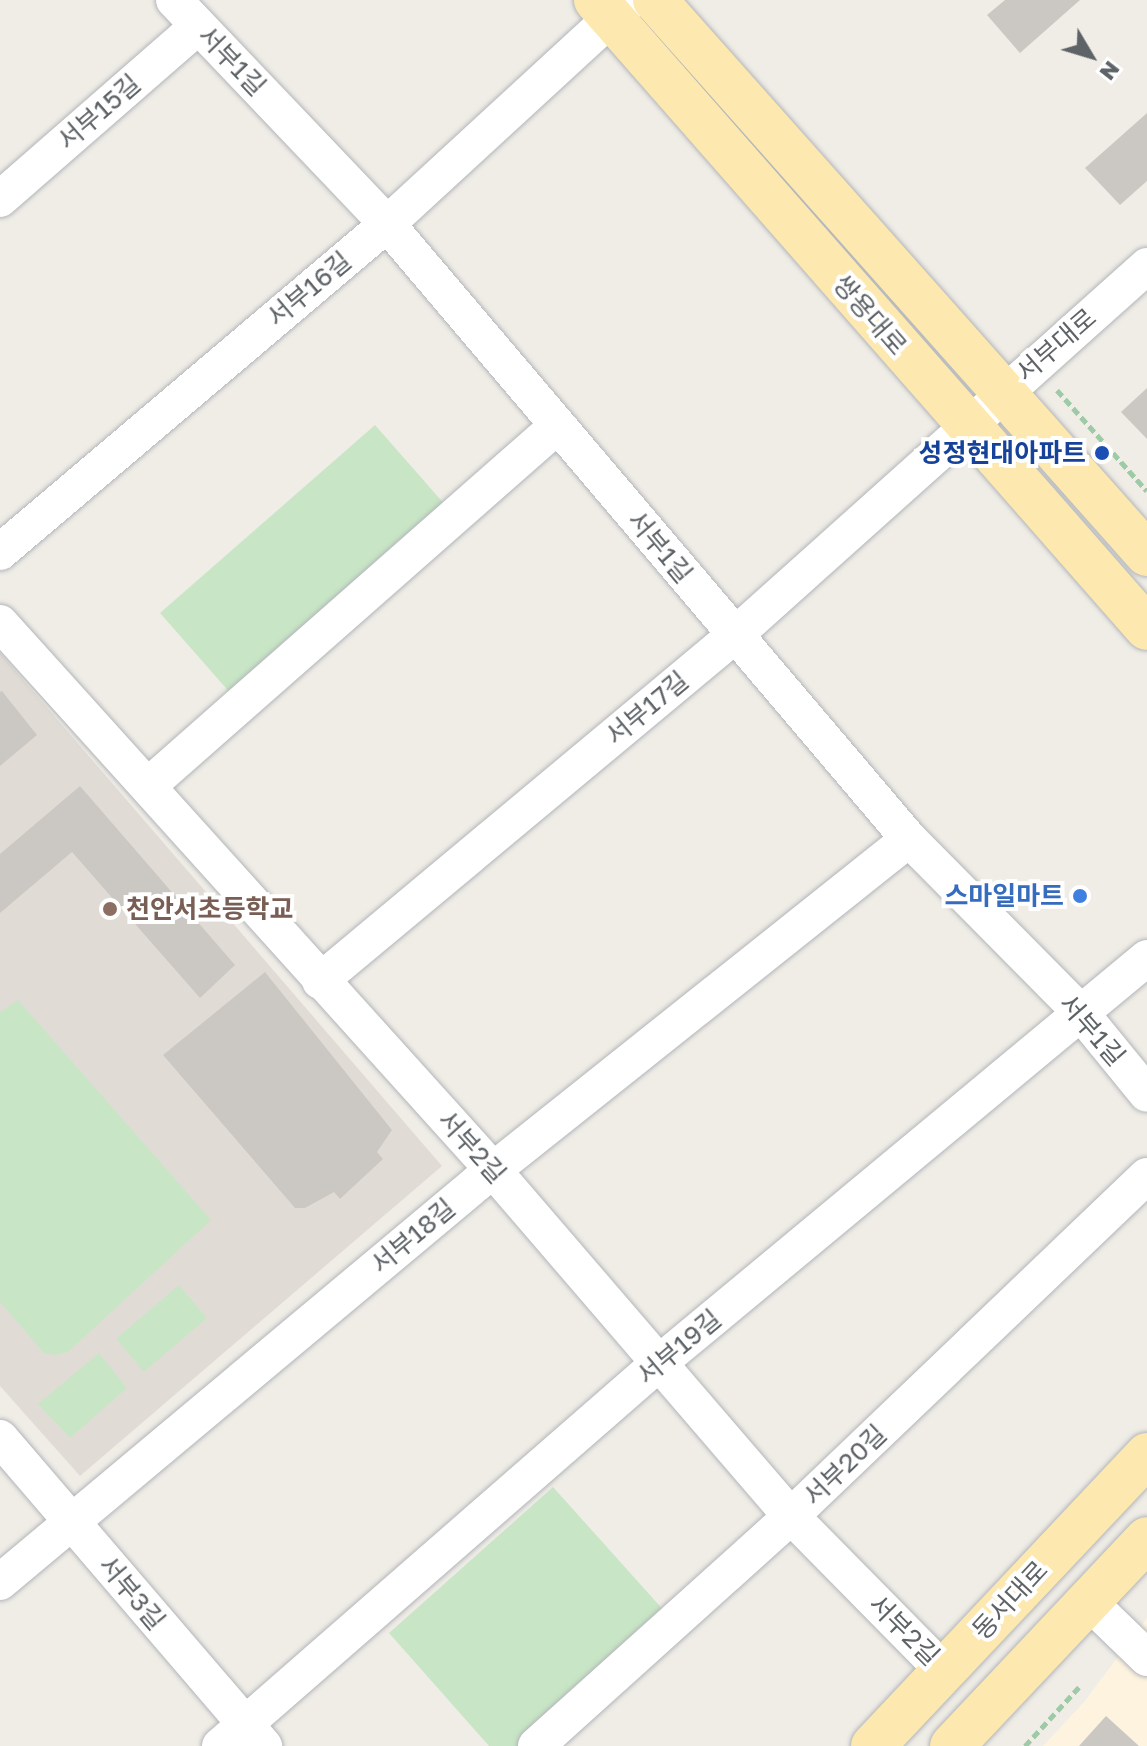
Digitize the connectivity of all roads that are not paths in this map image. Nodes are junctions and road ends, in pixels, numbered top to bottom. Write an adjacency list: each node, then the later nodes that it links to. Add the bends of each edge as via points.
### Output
1 (174, 0): 4 (street, 서부1길)
2 (655, 0): 8 (main road, 쌍용대로)
3 (613, 6): 6 (street, 서부16길); 9 (main road, 쌍용대로)
4 (198, 26): 5 (street, 서부15길); 6 (street, 서부1길)
5 (0, 199)
6 (387, 224): 10 (street, 서부1길); 11 (street, 서부16길)
7 (1147, 266): 8 (street, 서부대로)
8 (1019, 378): 9 (street, 서부대로); 12 (main road, 쌍용대로)
9 (965, 425): 14 (main road, 쌍용대로); 15 (street, 서부17길)
10 (557, 426): 15 (street, 서부1길); 16 (street)
11 (0, 552)
12 (1147, 554)
13 (0, 623): 16 (street, 서부2길)
14 (1147, 628)
15 (735, 635): 17 (street, 서부1길); 19 (street, 서부17길)
16 (148, 786): 19 (street, 서부2길)
17 (909, 839): 20 (street, 서부1길); 22 (street, 서부18길)
18 (1147, 958): 20 (street, 서부19길)
19 (320, 981): 22 (street, 서부2길)
20 (1081, 1013): 21 (street, 서부1길); 24 (street, 서부19길)
21 (1147, 1094)
22 (493, 1170): 24 (street, 서부2길); 28 (street, 서부18길)
23 (1147, 1176): 27 (street, 서부20길)
24 (659, 1363): 27 (street, 서부2길); 34 (street, 서부19길)
25 (0, 1438): 28 (street, 서부3길)
26 (1147, 1455): 33 (main road, 동서대로)
27 (791, 1516): 33 (street, 서부2길); 35 (street, 서부20길)
28 (70, 1520): 30 (street, 서부18길); 34 (street, 서부3길)
29 (1147, 1539): 31 (main road)
30 (0, 1582)
31 (1088, 1601): 32 (street); 37 (main road)
32 (1147, 1658)
33 (944, 1671): 36 (main road, 동서대로)
34 (243, 1739)
35 (536, 1746)
36 (873, 1746)
37 (952, 1746)

